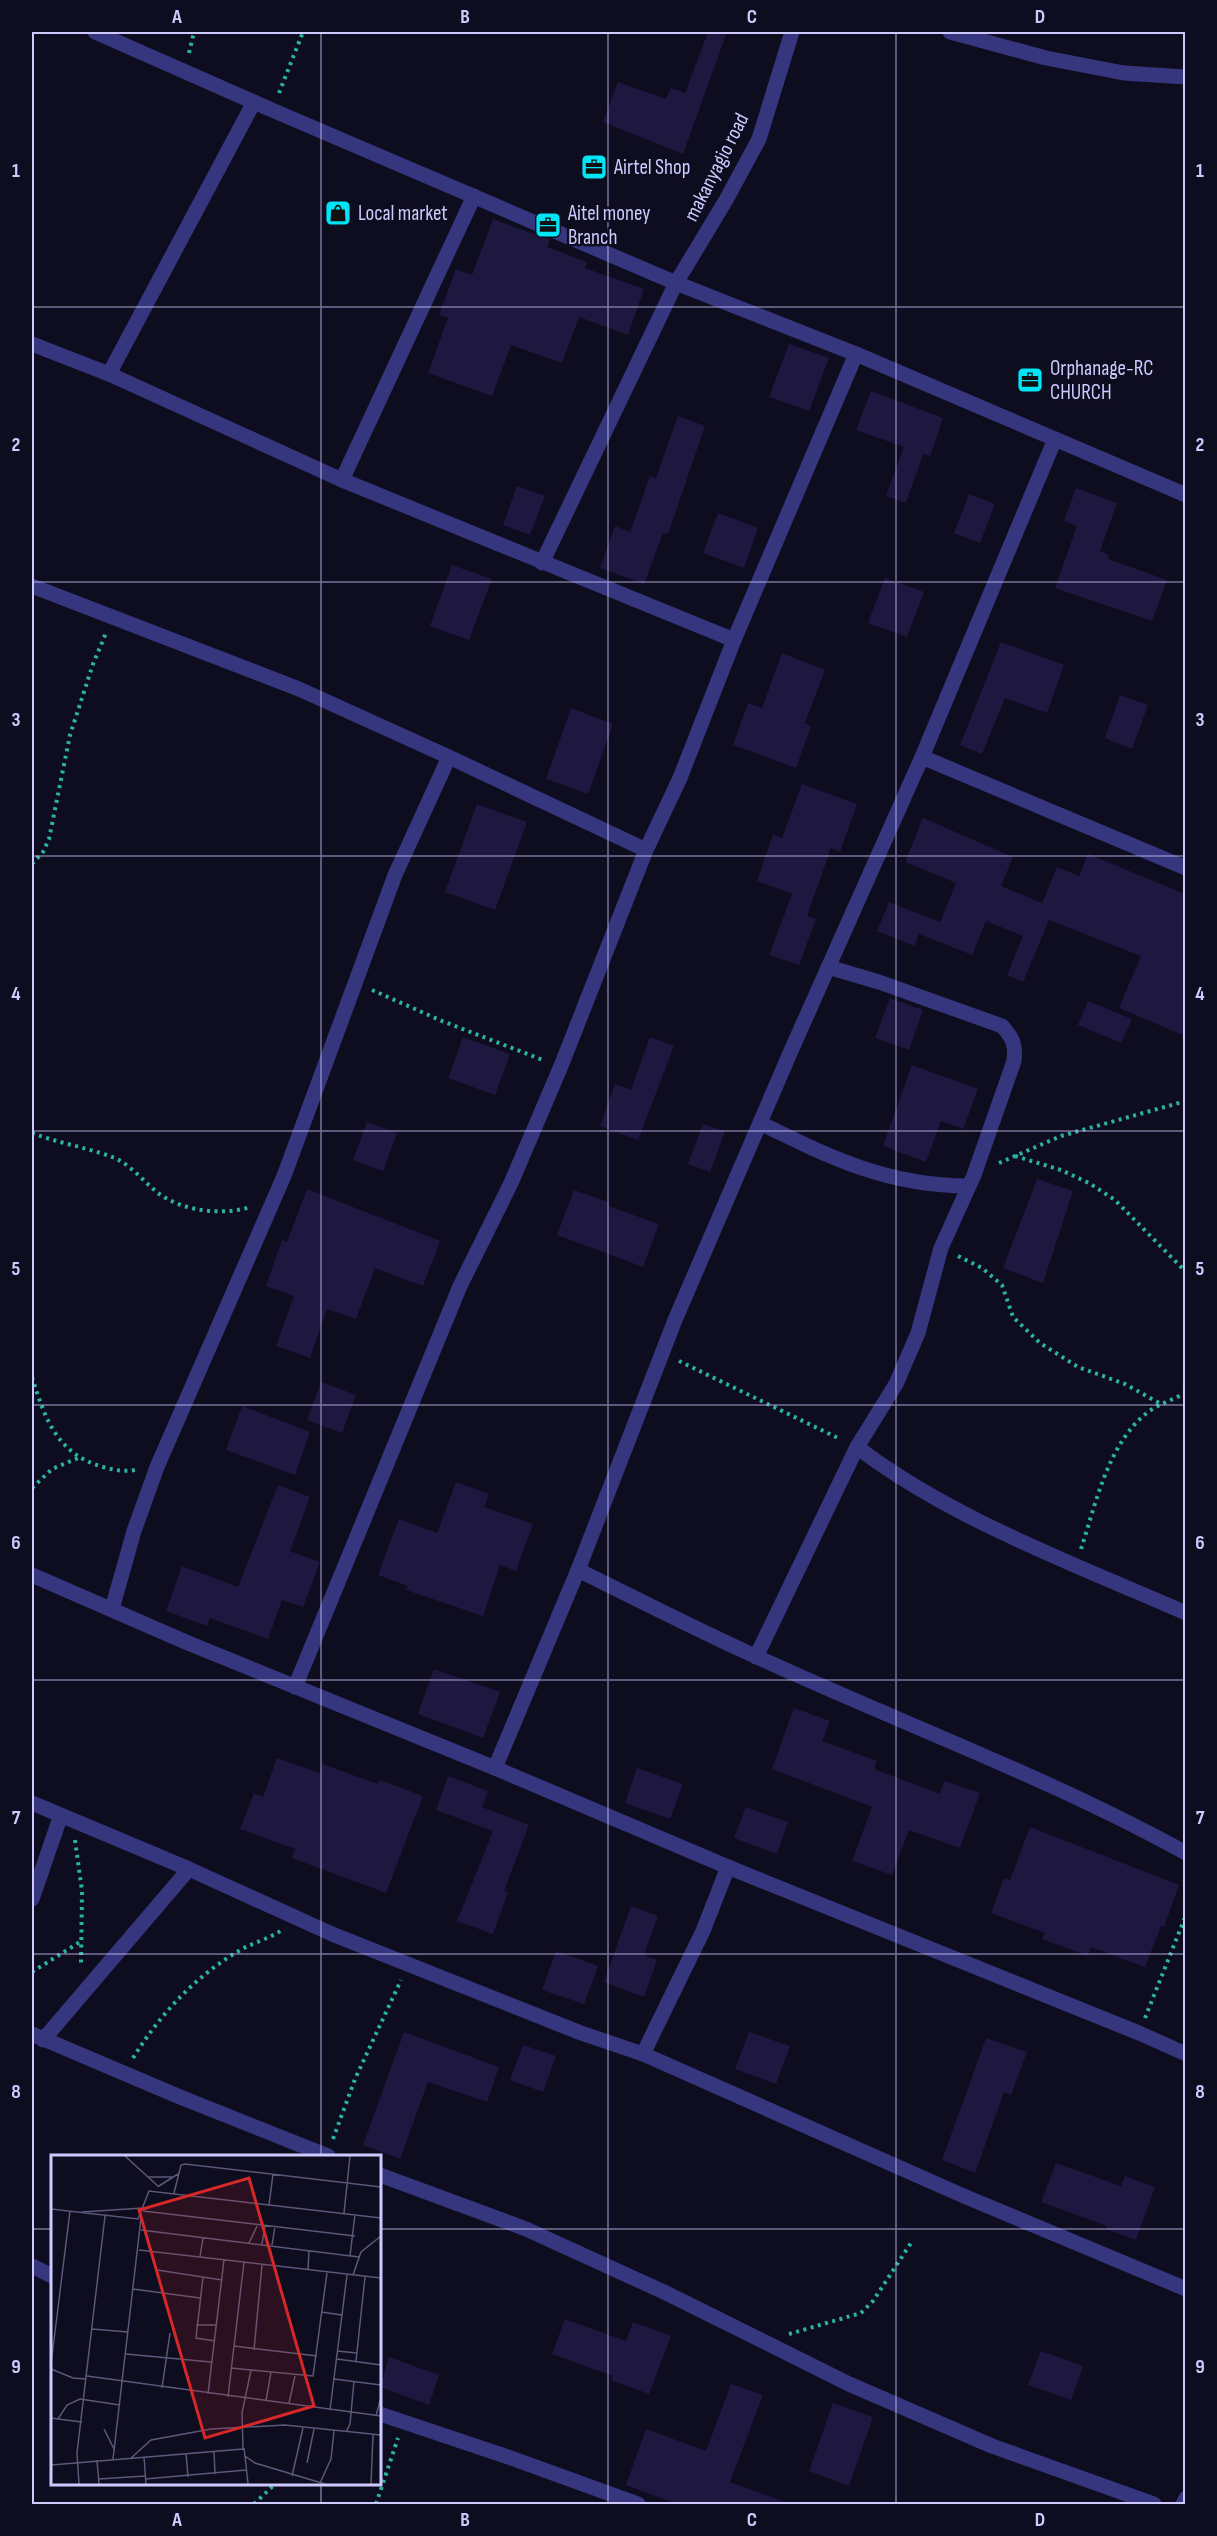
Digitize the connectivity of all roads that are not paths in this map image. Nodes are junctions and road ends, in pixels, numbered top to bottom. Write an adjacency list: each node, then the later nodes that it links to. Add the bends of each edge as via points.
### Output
1 (96, 32): 5 (street)
2 (792, 32): 7 (street, makanyagio road, via 759,139)
3 (950, 32): 4 (street, via 1091,67)
4 (1185, 77)
5 (254, 102): 6 (street); 10 (street)
6 (474, 195): 7 (street); 12 (street)
7 (676, 283): 9 (street); 14 (street, makanyagio road)
8 (32, 344): 10 (street)
9 (856, 354): 11 (street); 16 (street)
10 (109, 374): 12 (street)
11 (1055, 439): 13 (street); 18 (street)
12 (342, 480): 14 (street)
13 (1185, 495)
14 (542, 563): 16 (street)
15 (32, 586): 17 (street, via 299,689)
16 (734, 640): 19 (street, via 680,778)
17 (449, 757): 19 (street); 27 (street, via 395,875 275,1198 157,1467)
18 (922, 757): 20 (street); 21 (street)
19 (646, 850): 30 (street, via 561,1066 511,1183 460,1286)
20 (1185, 868)
21 (828, 967): 22 (street); 23 (street, via 1002,1026 1011,1036 1016,1047 1014,1061)
22 (760, 1123): 23 (street, via 832,1158 893,1179 937,1186); 25 (street, via 662,1352)
23 (972, 1180): 24 (street, via 941,1248 918,1333 896,1384)
24 (857, 1448): 28 (street, via 883,1467 998,1530); 29 (street)
25 (578, 1570): 29 (street); 31 (street)
26 (32, 1575): 27 (street)
27 (112, 1609): 30 (street)
28 (1185, 1613)
29 (756, 1657): 34 (street, via 990,1759)
30 (295, 1687): 31 (street)
31 (495, 1768): 35 (street)
32 (32, 1803): 33 (street)
33 (67, 1817): 36 (street); 37 (street)
34 (1185, 1853)
35 (728, 1867): 39 (street, via 703,1931); 40 (street)
36 (189, 1869): 38 (street, via 79,1998); 39 (street, via 408,1965)
37 (32, 1899)
38 (37, 2037): 41 (street)
39 (644, 2054): 45 (street, via 956,2193)
40 (1185, 2054)
41 (326, 2155)
42 (381, 2175): 49 (street, via 526,2229 849,2384 992,2446)
43 (32, 2266): 44 (street)
44 (51, 2276)
45 (1185, 2289)
46 (381, 2414): 48 (street, via 511,2457)
47 (1185, 2498): 50 (street)
48 (638, 2505)
49 (1154, 2505)
50 (1183, 2505)

